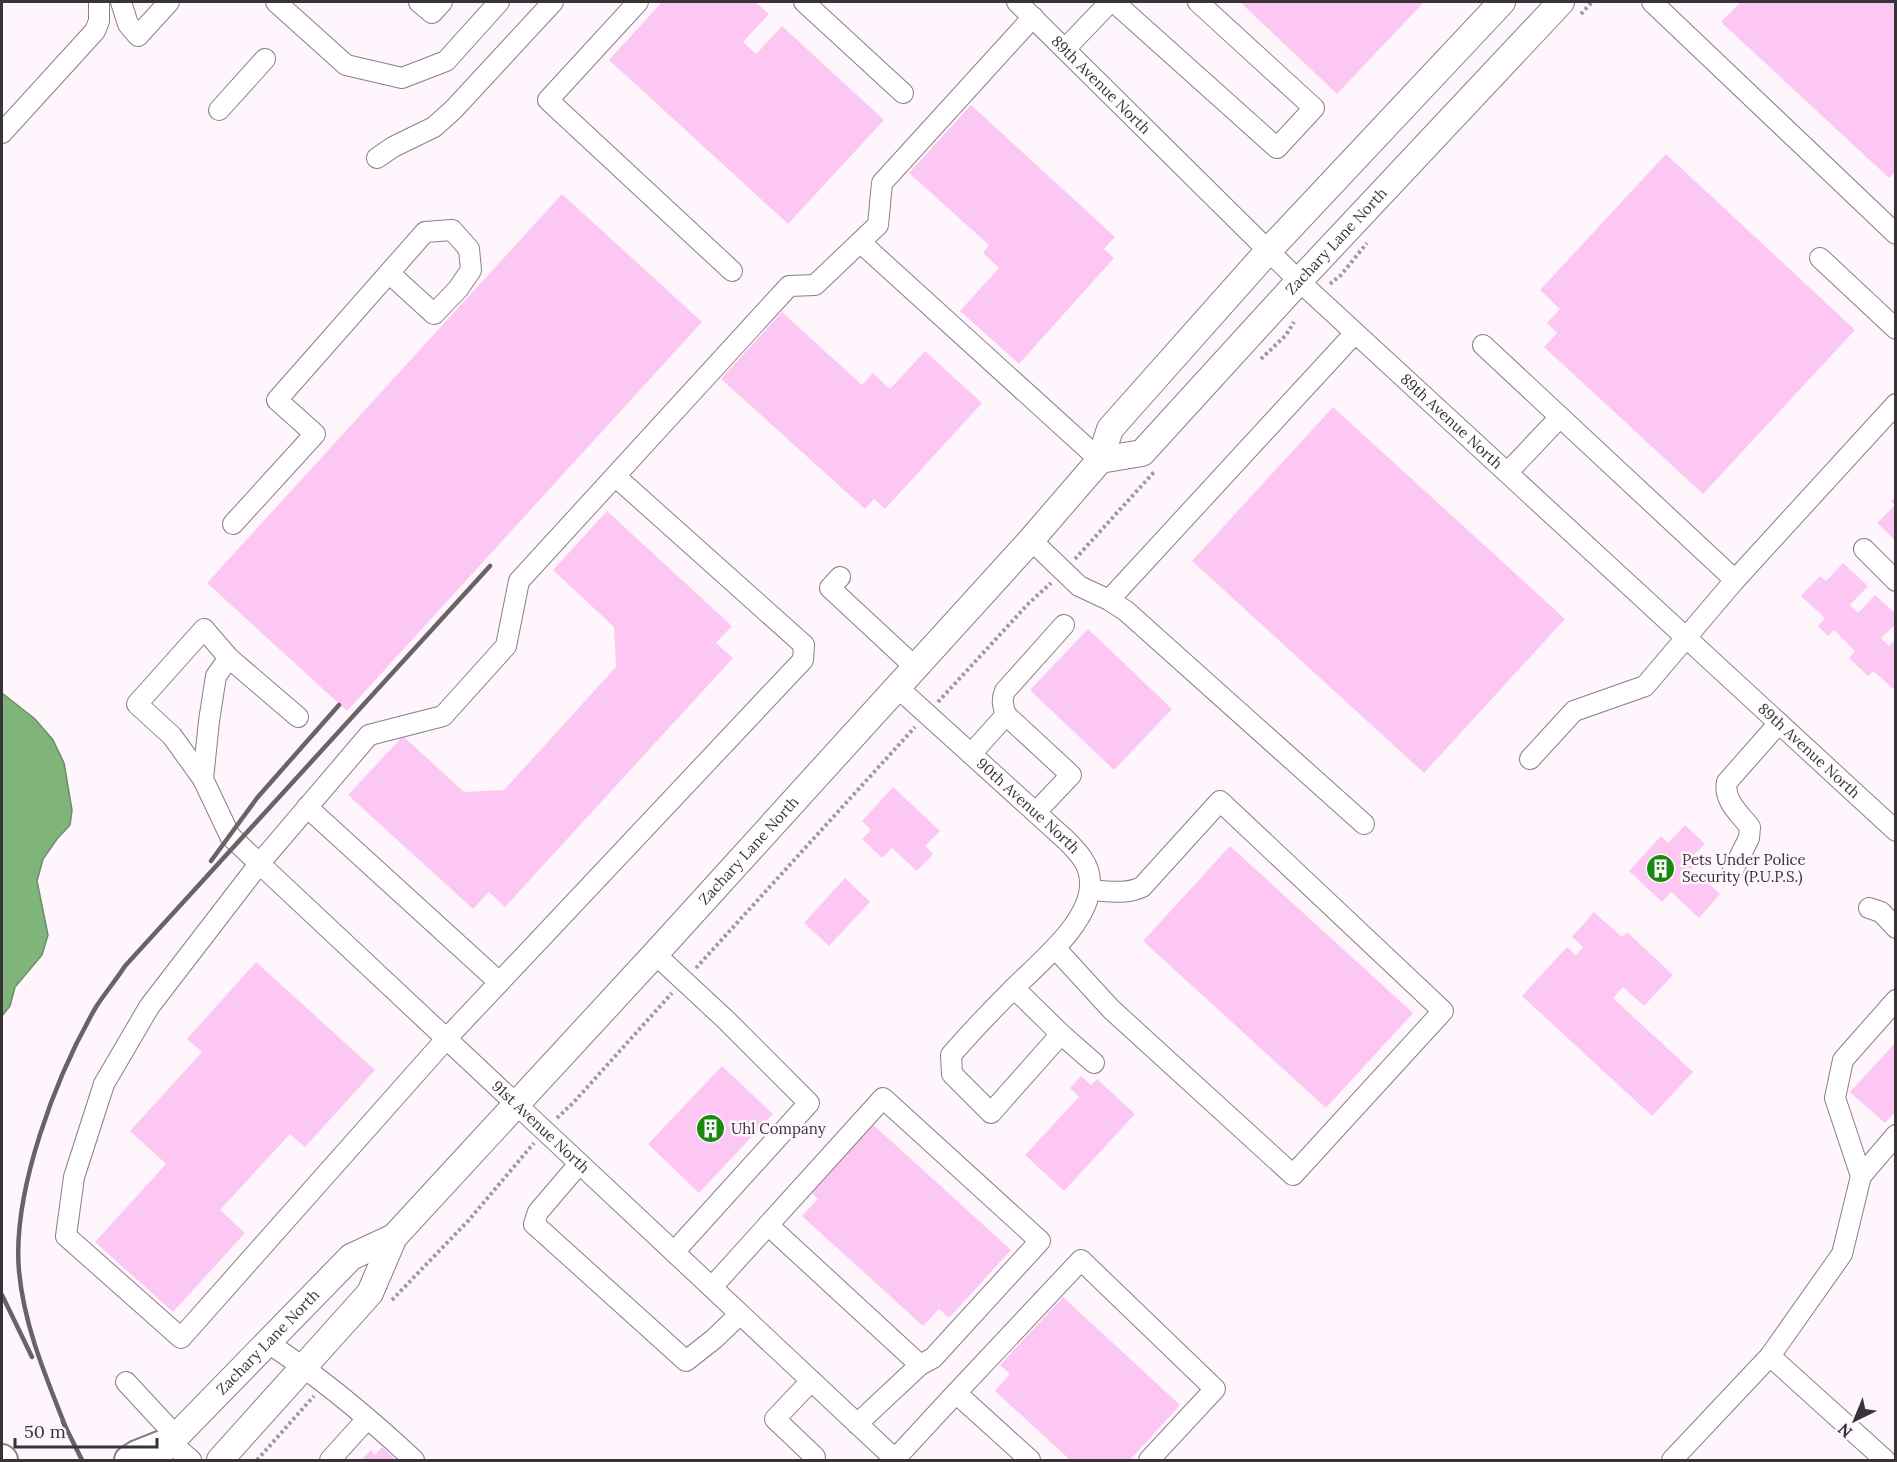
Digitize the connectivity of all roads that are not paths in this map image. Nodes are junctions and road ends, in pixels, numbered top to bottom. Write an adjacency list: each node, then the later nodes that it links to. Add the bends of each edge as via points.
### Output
1 (99, 2): 22 (street, via 95,31)
2 (121, 2): 3 (street, via 128,24 138,36)
3 (169, 2)
4 (276, 2): 7 (street, via 346,64 402,78 447,61)
5 (419, 2): 6 (street, via 432,13)
6 (442, 2)
7 (499, 2)
8 (553, 2): 23 (street, via 434,127)
9 (638, 2): 28 (street, via 548,100)
10 (804, 2): 20 (street)
11 (1017, 2): 17 (street, 89th Avenue North)
12 (1112, 2): 13 (street, via 1277,148 1314,108); 18 (street)
13 (1198, 2)
14 (1502, 2): 26 (main road, Zachary Lane North)
15 (1561, 2): 30 (main road, Zachary Lane North)
16 (1652, 2): 24 (street)
17 (1033, 17): 18 (street, 89th Avenue North); 25 (street, via 882,183 878,225)
18 (1065, 49): 26 (street, 89th Avenue North)
19 (265, 59): 21 (street)
20 (903, 93)
21 (219, 110)
22 (2, 134)
23 (377, 158)
24 (1896, 234)
25 (860, 242): 36 (street); 38 (street, via 815,285 789,286)
26 (1269, 250): 30 (street, 89th Avenue North); 36 (main road, Zachary Lane North, via 1110,429)
27 (1820, 258): 31 (street)
28 (732, 271)
29 (389, 273): 29 (street, via 425,232 452,230 469,249 471,270 434,314); 39 (street, via 278,399 315,435)
30 (1299, 281): 32 (street, 89th Avenue North); 36 (main road, Zachary Lane North, via 1142,453)
31 (1896, 329)
32 (1354, 333): 37 (street, 89th Avenue North); 45 (street)
33 (1483, 345): 35 (street)
34 (1896, 404): 43 (street)
35 (1560, 417): 37 (street); 43 (street)
36 (1100, 460): 40 (main road, Zachary Lane North)
37 (1508, 472): 47 (street, 89th Avenue North)
38 (615, 476): 57 (street, via 519,581 506,646 442,716 369,735); 68 (street, via 804,645 803,660)
39 (233, 524)
40 (1031, 540): 45 (street, via 1079,586); 49 (main road, Zachary Lane North)
41 (1864, 549): 44 (street)
42 (840, 577): 49 (street, via 830,588)
43 (1735, 579): 47 (street)
44 (1896, 581)
45 (1109, 600): 59 (street)
46 (1064, 625): 51 (street, via 1005,691 1002,697)
47 (1685, 636): 53 (street, 89th Avenue North); 55 (street, via 1645,686 1574,711)
48 (229, 658): 52 (street); 56 (street, via 216,676); 56 (street, 91st Avenue North, via 204,629 137,704 172,736)
49 (915, 667): 50 (main road, Zachary Lane North)
50 (897, 687): 54 (street, 90th Avenue North); 67 (main road, Zachary Lane North)
51 (1006, 715): 54 (street); 58 (street, via 1071,775)
52 (297, 717)
53 (1779, 723): 60 (street, 89th Avenue North); 62 (street, via 1727,782 1725,791 1730,802 1750,827 1749,838)
54 (971, 754): 58 (street, 90th Avenue North)
55 (1530, 759)
56 (203, 779): 61 (street, 91st Avenue North, via 230,836)
57 (307, 807): 61 (street); 68 (street)
58 (1036, 812): 63 (street, 90th Avenue North, via 1083,858)
59 (1364, 824)
60 (1896, 831)
61 (259, 864): 72 (street, 91st Avenue North); 72 (street, via 149,1007 104,1084 74,1177 66,1236 181,1338)
62 (1733, 870)
63 (1090, 890): 66 (street, via 1076,920); 66 (street, via 1121,893 1142,887 1220,801 1443,1011 1293,1175 1111,1009)
64 (1869, 908): 65 (street, via 1881,912)
65 (1896, 928)
66 (1055, 948): 69 (street)
67 (655, 954): 74 (main road, Zachary Lane North); 80 (street, via 809,1103)
68 (499, 982): 72 (street)
69 (1014, 988): 71 (street); 71 (street, via 951,1055 952,1074 991,1113)
70 (1896, 1000): 77 (street, via 1842,1060 1835,1098)
71 (1061, 1034): 73 (street)
72 (447, 1038): 74 (street, 91st Avenue North)
73 (1094, 1063)
74 (516, 1105): 76 (street, 91st Avenue North); 79 (main road, Zachary Lane North)
75 (1896, 1135): 77 (street)
76 (579, 1164): 80 (street, 91st Avenue North); 82 (street, via 538,1212 534,1224 686,1362)
77 (1861, 1176): 84 (street, via 1842,1254)
78 (768, 1225): 81 (street); 85 (street); 85 (street, via 882,1098 1040,1241 933,1358)
79 (394, 1237): 83 (main road, Zachary Lane North, via 351,1257); 86 (main road, Zachary Lane North, via 370,1293)
80 (674, 1252): 81 (street, 91st Avenue North)
81 (712, 1287): 82 (street, 91st Avenue North)
82 (740, 1314): 87 (street, 91st Avenue North)
83 (268, 1343): 86 (street); 92 (main road, Zachary Lane North)
84 (1770, 1356): 102 (street); 103 (street)
85 (920, 1365): 91 (street)
86 (314, 1375): 90 (street); 97 (main road, Zachary Lane North)
87 (811, 1381): 91 (street, 91st Avenue North); 93 (street, via 775,1419)
88 (126, 1382): 92 (street)
89 (956, 1393): 94 (street); 100 (street); 101 (street, via 1081,1260 1215,1389)
90 (367, 1419): 98 (street); 99 (street)
91 (857, 1424): 94 (street, 91st Avenue North)
92 (166, 1446): 95 (highway); 96 (street)
93 (815, 1457)
94 (895, 1460)
95 (129, 1461)
96 (191, 1461)
97 (220, 1461)
98 (330, 1461)
99 (414, 1461)
100 (1030, 1461)
101 (1149, 1461)
102 (1672, 1461)
103 (1885, 1461)

